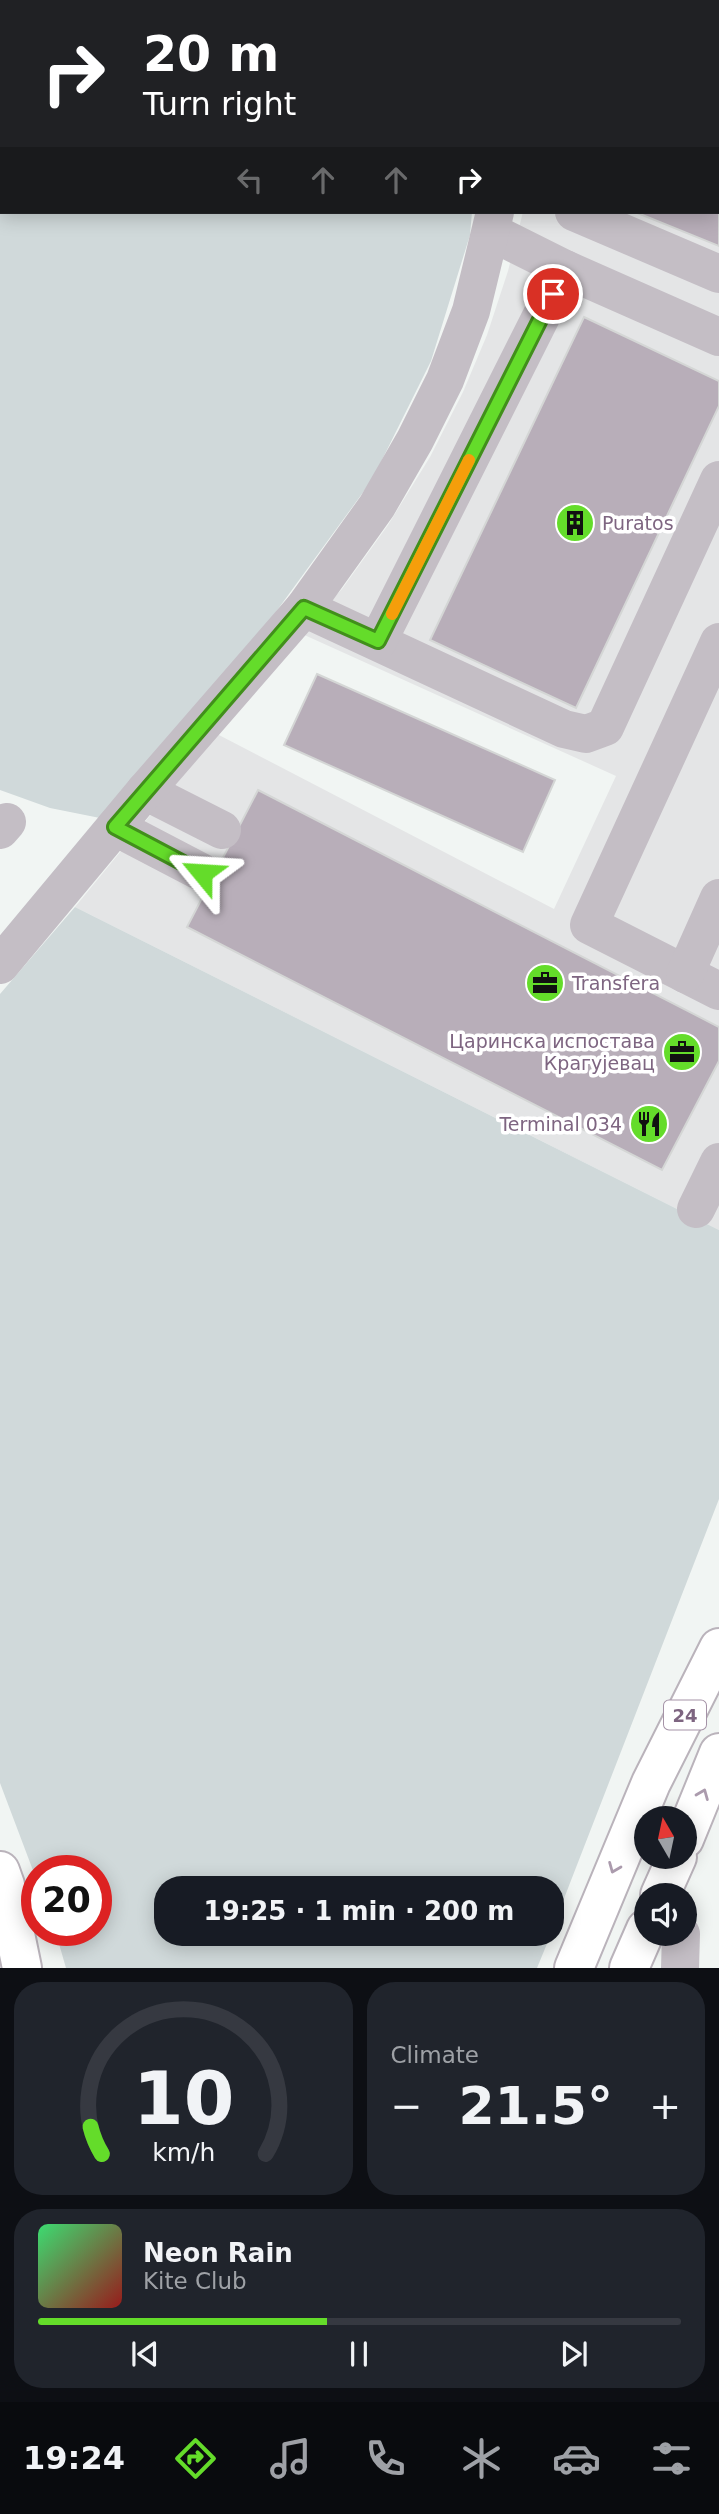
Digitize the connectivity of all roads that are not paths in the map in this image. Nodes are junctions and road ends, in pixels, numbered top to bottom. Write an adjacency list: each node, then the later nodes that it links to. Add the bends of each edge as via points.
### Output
1 (580, 214): 4 (street)
2 (493, 222): 3 (street); 7 (street, via 471,311 445,380 377,506)
3 (565, 269): 5 (street); 8 (street)
4 (719, 274)
5 (719, 337)
6 (719, 480): 8 (street, via 605,727 586,734 564,729)
7 (304, 608): 8 (street); 10 (street)
8 (378, 641)
9 (719, 642): 16 (street, via 589,925)
10 (145, 792): 11 (street); 12 (street)
11 (115, 827): 13 (street); 15 (street)
12 (222, 830)
13 (202, 873)
14 (719, 898): 16 (street)
15 (0, 965)
16 (685, 974): 17 (street)
17 (719, 991)
18 (719, 1162): 19 (street)
19 (696, 1209)
20 (719, 1648): 26 (main road, 24, one-way to 26, via 651,1783)
21 (719, 1754): 22 (main road, 24, one-way to 21)
22 (697, 1807)
23 (0, 1871): 27 (main road)
24 (639, 1946): 28 (main road)
25 (681, 1946): 29 (street)
26 (578, 1959)
27 (22, 1968)
28 (629, 1968)
29 (680, 1968)

